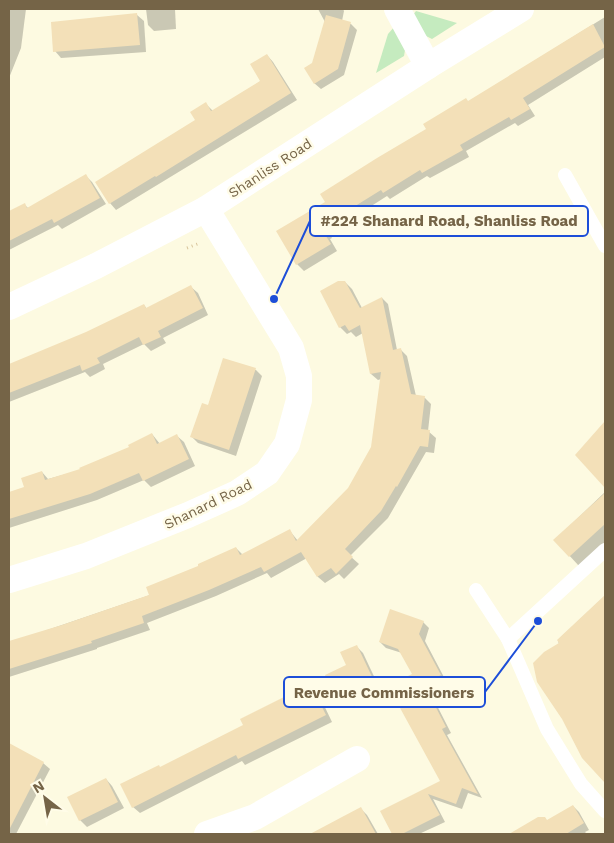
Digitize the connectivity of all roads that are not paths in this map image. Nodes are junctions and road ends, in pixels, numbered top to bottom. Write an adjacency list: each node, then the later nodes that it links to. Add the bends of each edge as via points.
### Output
1 (397, 9): 3 (street)
2 (521, 9): 3 (street, Shanliss Road)
3 (428, 66): 5 (street, Shanliss Road)
4 (565, 175): 6 (lane)
5 (206, 209): 7 (street, Shanliss Road); 9 (street, Shanard Road, via 291,348 299,376 299,400 287,444 267,473 237,493 86,556)
6 (605, 246)
7 (9, 307)
8 (605, 550): 11 (lane)
9 (9, 580)
10 (476, 590): 11 (lane)
11 (508, 639): 13 (lane, via 547,730 581,784)
12 (357, 759): 14 (street)
13 (605, 811)
14 (259, 826): 15 (street)
15 (207, 834)

